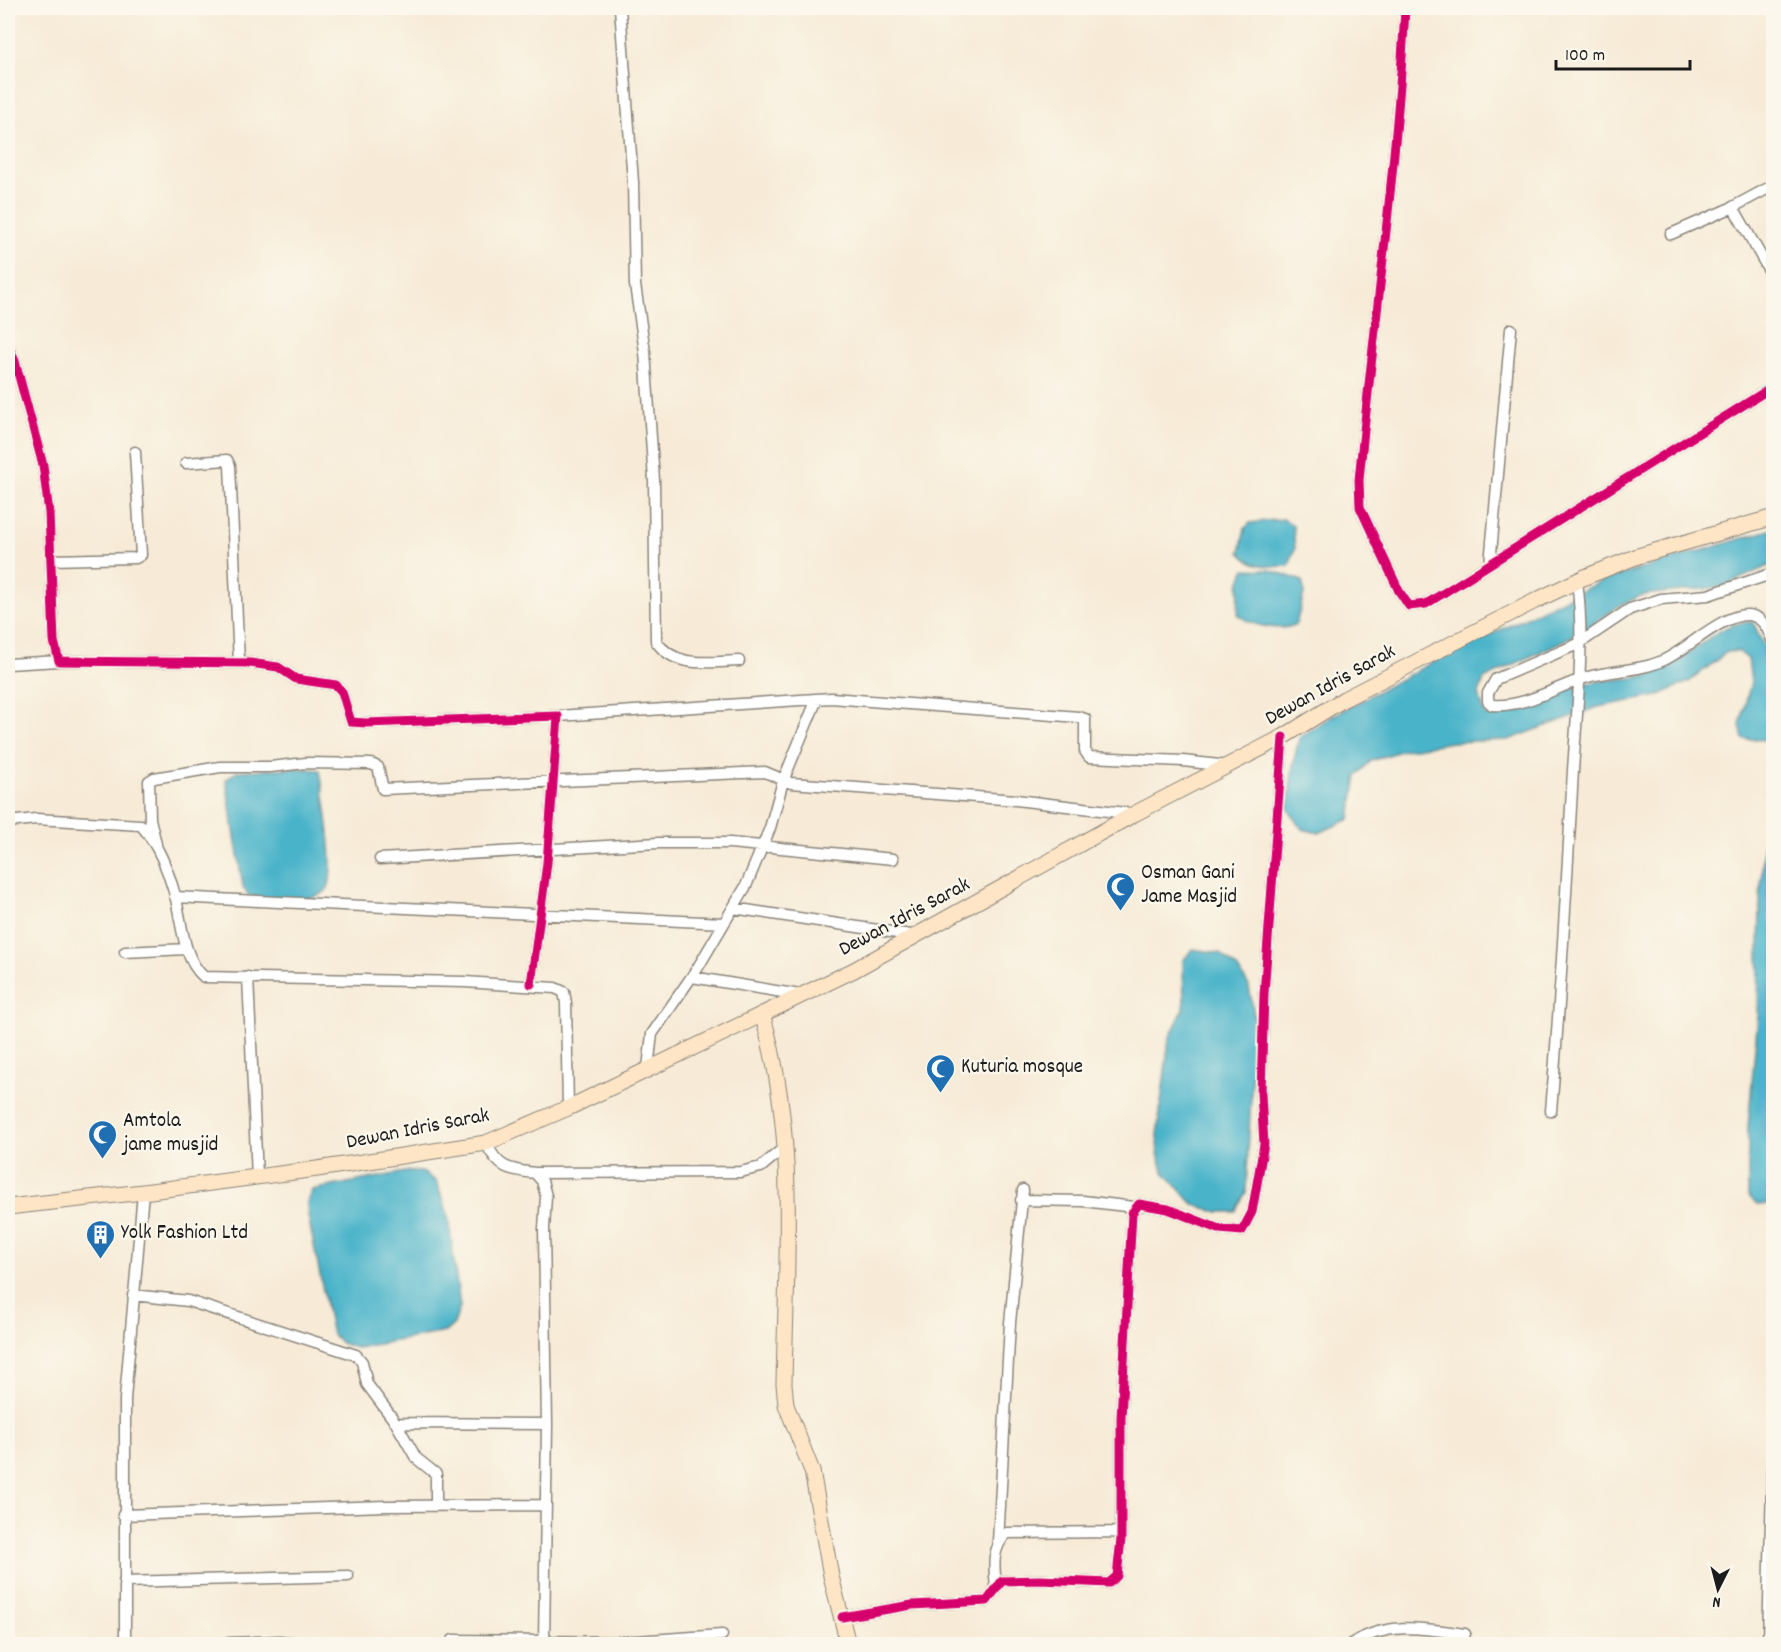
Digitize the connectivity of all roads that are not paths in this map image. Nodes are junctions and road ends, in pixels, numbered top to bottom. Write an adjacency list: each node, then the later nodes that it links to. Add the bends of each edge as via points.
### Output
1 (620, 8): 20 (street, via 633,182 635,285 645,352 654,480 656,641 664,653 678,659)
2 (1405, 8): 14 (street, via 1359,480 1360,507 1409,606 1426,604)
3 (1773, 185): 4 (street)
4 (1733, 207): 5 (street); 6 (street)
5 (1671, 234)
6 (1773, 279)
7 (1511, 329): 14 (street)
8 (8, 345): 13 (street, via 43,465)
9 (1773, 386): 14 (street)
10 (135, 452): 13 (street, via 141,555)
11 (186, 463): 21 (street, via 227,459 230,466)
12 (1773, 517): 16 (main road, Dewan Idris Sarak, via 1690,539)
13 (51, 560): 19 (street, via 54,641)
14 (1490, 564)
15 (1773, 573): 17 (street, via 1708,595 1661,599 1630,609)
16 (1577, 581): 17 (street); 26 (main road, Dewan Idris Sarak, via 1344,699)
17 (1578, 644): 23 (street); 23 (street, via 1496,679 1488,701 1492,705 1516,704)
18 (1773, 644): 23 (street, via 1767,627 1758,618 1739,616 1722,622 1663,661)
19 (59, 661): 21 (street); 22 (street)
20 (739, 661)
21 (239, 663): 25 (street, via 278,666 296,679 336,685 351,722)
22 (8, 664)
23 (1578, 680): 51 (street, via 1563,971)
24 (817, 699): 25 (street); 27 (street, via 1079,717 1085,719 1085,751 1089,757); 28 (street)
25 (558, 716): 29 (street)
26 (1283, 737): 27 (main road, Dewan Idris Sarak); 58 (street, via 1264,994 1264,1144 1249,1222 1242,1231 1220,1229 1168,1209 1139,1204)
27 (1228, 766): 30 (main road, Dewan Idris Sarak)
28 (783, 781): 29 (street, via 765,772); 30 (street); 33 (street)
29 (555, 782): 32 (street, via 397,790 383,789 378,767 358,762 220,767 149,781); 34 (street)
30 (1134, 814): 41 (main road, Dewan Idris Sarak)
31 (8, 822): 32 (street)
32 (145, 822): 37 (street)
33 (762, 846): 34 (street, via 658,843); 36 (street); 38 (street)
34 (548, 849): 35 (street); 39 (street)
35 (380, 859)
36 (893, 859)
37 (175, 897): 39 (street); 42 (street)
38 (733, 908): 40 (street); 41 (street)
39 (540, 913): 40 (street); 46 (street)
40 (724, 923): 45 (street)
41 (917, 936): 47 (main road, Dewan Idris Sarak)
42 (187, 949): 43 (street); 44 (street, via 195,969 204,977)
43 (125, 952)
44 (248, 977): 46 (street); 55 (street)
45 (692, 977): 47 (street); 49 (street, via 652,1034)
46 (531, 984): 50 (street, via 564,992)
47 (800, 995): 48 (main road, Dewan Idris Sarak)
48 (762, 1014): 49 (main road, Dewan Idris Sarak); 53 (main road, via 771,1048)
49 (648, 1068): 50 (main road, Dewan Idris Sarak)
50 (568, 1108): 52 (main road, Dewan Idris Sarak)
51 (1551, 1111)
52 (486, 1143): 54 (street, via 494,1159 510,1170); 55 (main road, Dewan Idris Sarak)
53 (785, 1147): 54 (street, via 760,1167 740,1172); 71 (main road, via 786,1405 812,1471)
54 (535, 1173): 62 (street, via 546,1196)
55 (257, 1177): 56 (main road, Dewan Idris Sarak)
56 (143, 1192): 57 (main road, Dewan Idris Sarak); 59 (street)
57 (8, 1207)
58 (1134, 1207): 66 (street, via 1121,1418); 67 (street, via 1022,1195 1010,1323)
59 (133, 1295): 61 (street, via 188,1301 356,1354 367,1384); 65 (street, via 125,1399)
60 (1773, 1402): 81 (street)
61 (396, 1423): 62 (street); 63 (street, via 416,1458 436,1474)
62 (547, 1424): 64 (street)
63 (436, 1505): 64 (street); 65 (street)
64 (546, 1505): 78 (street)
65 (123, 1515): 69 (street)
66 (1121, 1532): 67 (street, via 1007,1533); 70 (street, via 1117,1576 1109,1583 1002,1581)
67 (998, 1542): 70 (street, via 994,1561)
68 (348, 1576): 69 (street)
69 (124, 1582): 75 (street)
70 (996, 1587): 71 (street, via 987,1601 912,1605)
71 (842, 1617): 79 (main road)
72 (1465, 1634): 80 (street, via 1387,1628)
73 (722, 1635): 78 (street)
74 (453, 1640): 78 (street)
75 (125, 1644)
76 (203, 1644): 77 (street)
77 (311, 1644)
78 (544, 1644)
79 (848, 1644)
80 (1350, 1644)
81 (1768, 1644)

